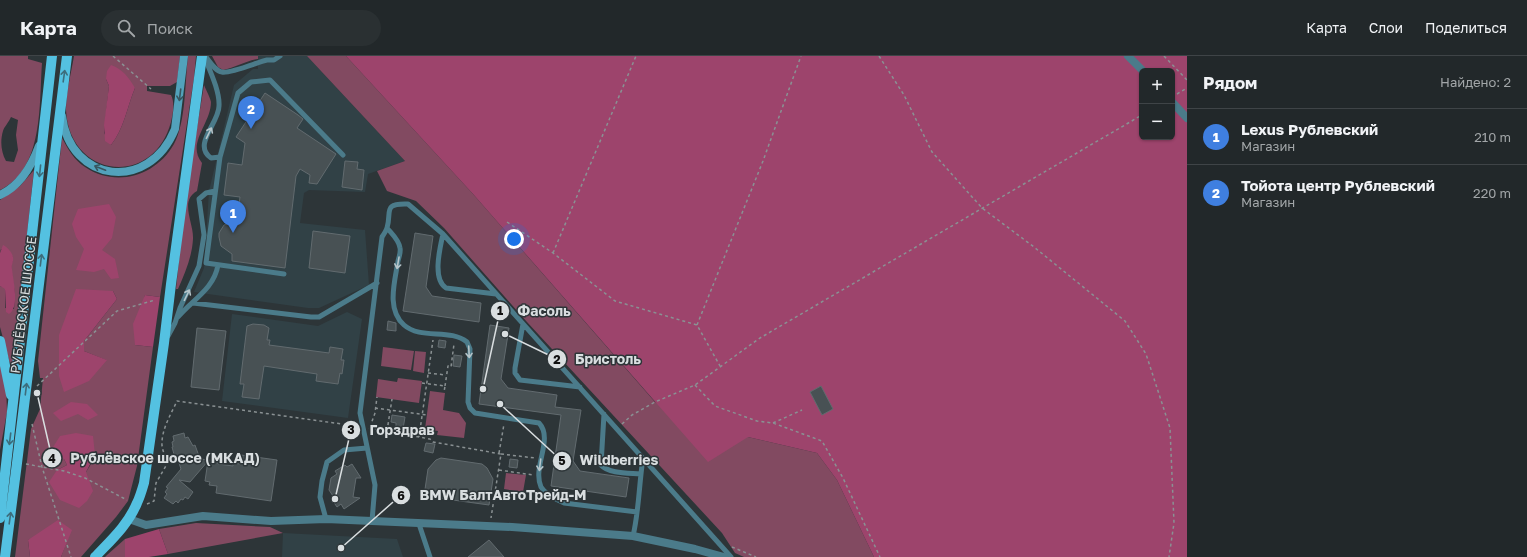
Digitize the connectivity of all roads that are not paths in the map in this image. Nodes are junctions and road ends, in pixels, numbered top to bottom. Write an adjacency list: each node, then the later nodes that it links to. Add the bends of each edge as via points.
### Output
1 (52, 56): 11 (main road, РУБЛЁВСКОЕ ШОССЕ)
2 (67, 56): 8 (main road, РУБЛЁВСКОЕ ШОССЕ, one-way to 2)
3 (184, 56): 8 (street, one-way to 8, via 177,117 171,139 155,159 135,170 110,172 87,162 77,153 63,126)
4 (204, 56): 5 (lane, via 218,70 230,72); 13 (lane, one-way to 4, via 211,158 203,148 219,106); 26 (main road, via 170,284)
5 (280, 56)
6 (1128, 56): 7 (street)
7 (1140, 68)
8 (60, 102): 40 (main road, РУБЛЁВСКОЕ ШОССЕ, one-way to 8)
9 (1174, 104): 10 (street)
10 (1187, 118)
11 (44, 132): 15 (street, via 35,158 26,172); 29 (main road, РУБЛЁВСКОЕ ШОССЕ, one-way to 29)
12 (343, 155): 13 (lane, via 270,80 251,82 238,93)
13 (220, 157): 14 (lane)
14 (215, 191): 18 (lane, via 206,263); 23 (lane, one-way to 14, via 200,266 204,235 200,199 206,193)
15 (0, 195)
16 (387, 228): 17 (lane, via 388,211 393,206 408,204); 20 (lane, via 382,237); 33 (lane, one-way to 33, via 397,240 400,249 392,295 398,318 414,331 455,336 467,342 470,349 470,408 475,413 539,423 543,427 545,434 539,475 542,488 555,499 564,503)
17 (443, 234): 21 (lane); 21 (lane, via 438,267 441,286)
18 (218, 264): 19 (lane); 22 (lane, via 207,288)
19 (284, 274)
20 (377, 283): 22 (lane, via 319,317); 30 (lane, via 360,414)
21 (496, 294): 24 (lane)
22 (193, 302): 23 (lane)
23 (177, 318): 26 (lane)
24 (523, 324): 27 (lane); 27 (lane, via 515,368 517,377 520,380)
25 (0, 340): 29 (main road)
26 (164, 343): 35 (main road, via 144,483 138,503)
27 (580, 387): 28 (lane)
28 (604, 414): 31 (lane); 32 (lane, via 601,465 610,470)
29 (13, 415): 34 (main road, РУБЛЁВСКОЕ ШОССЕ, one-way to 34)
30 (367, 448): 36 (lane, via 344,450 327,462 320,497); 37 (lane, via 375,485)
31 (644, 458): 32 (lane); 44 (lane)
32 (640, 474): 33 (lane)
33 (637, 512): 39 (lane)
34 (0, 518)
35 (129, 519): 36 (street, via 146,525 203,516 271,521); 41 (main road)
36 (326, 519): 37 (street)
37 (372, 521): 38 (street)
38 (419, 524): 39 (street); 42 (lane)
39 (633, 536): 43 (street)
40 (5, 557)
41 (95, 557)
42 (430, 557)
43 (724, 557)
44 (731, 557)

